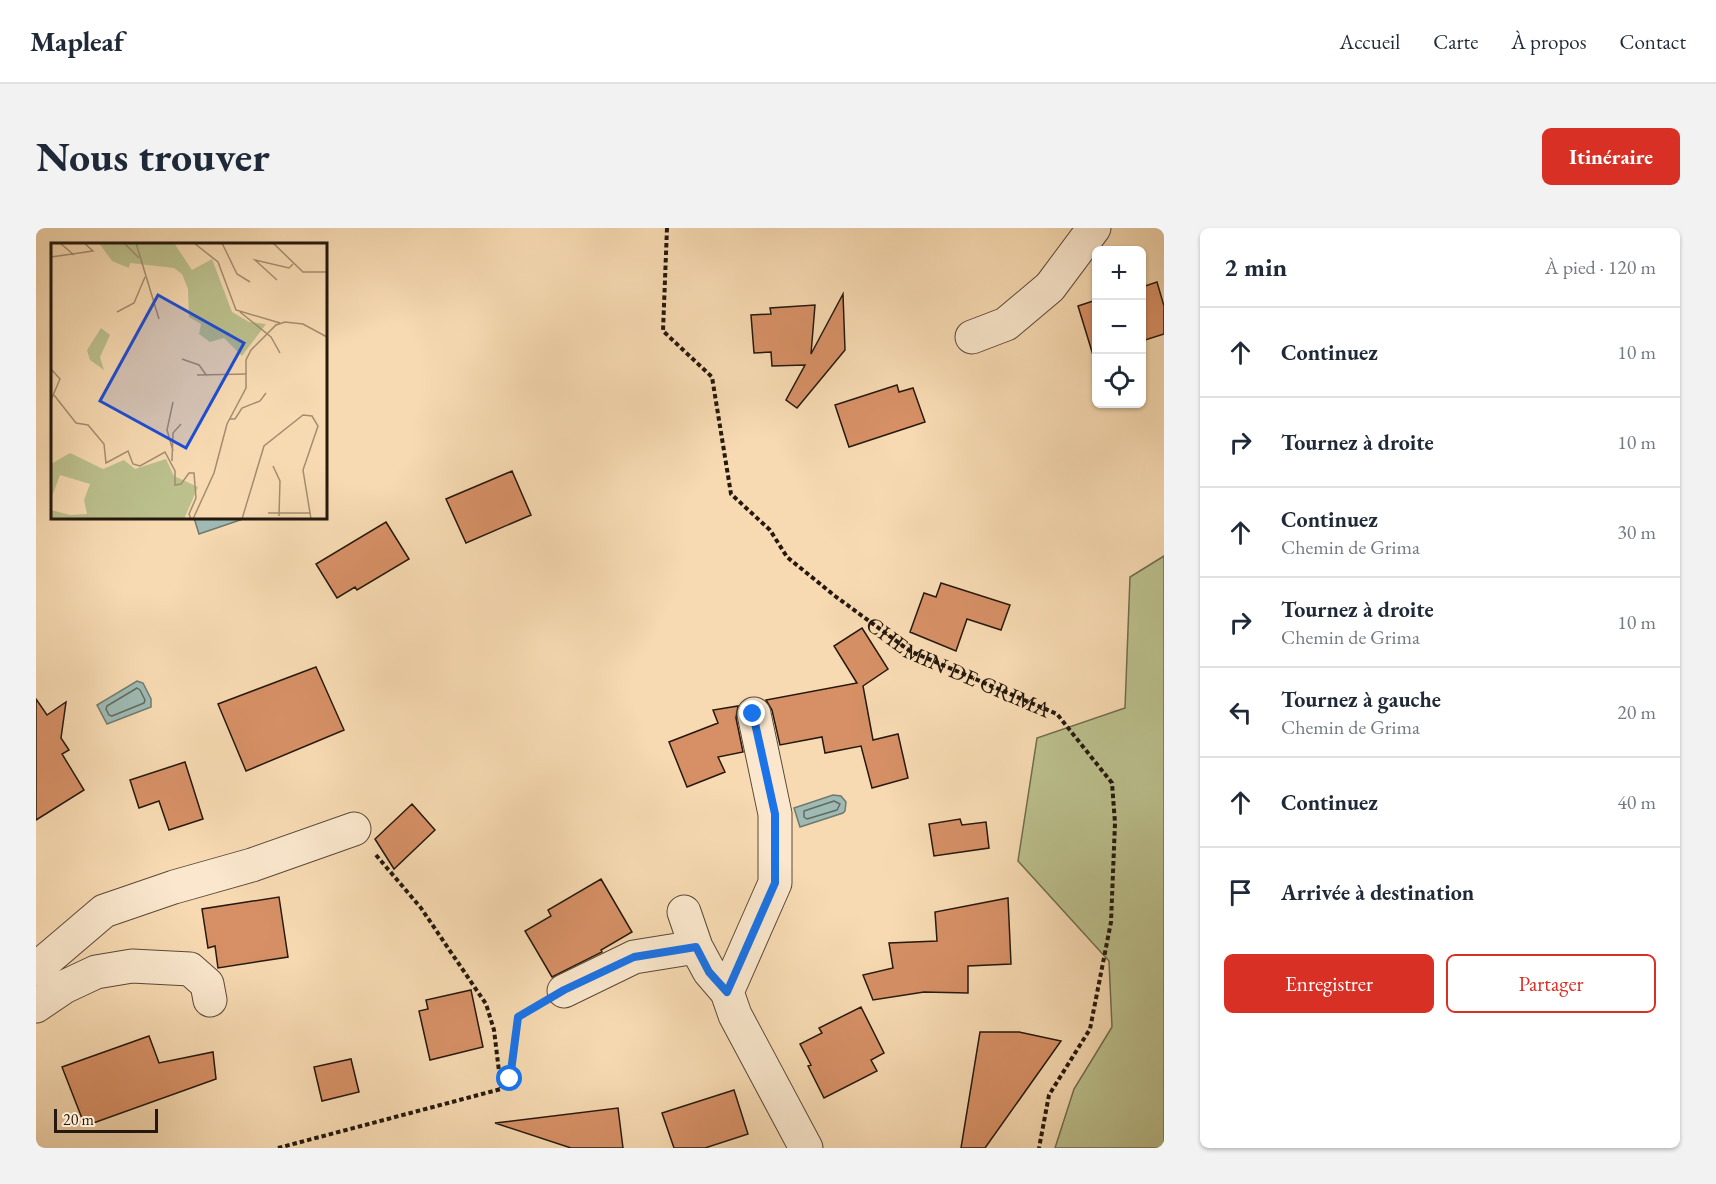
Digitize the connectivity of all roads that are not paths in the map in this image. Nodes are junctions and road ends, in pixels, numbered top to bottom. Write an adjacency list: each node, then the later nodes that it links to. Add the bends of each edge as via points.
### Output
1 (1094, 228): 2 (lane, via 1050,287 1006,324)
2 (972, 337)
3 (753, 714): 9 (lane, via 775,814 775,883)
4 (354, 829): 7 (lane, via 104,911)
5 (684, 912): 6 (lane)
6 (696, 947): 8 (lane, via 634,957); 9 (lane, via 709,972)
7 (36, 969)
8 (564, 990)
9 (727, 992): 12 (lane, via 735,1015)
10 (210, 999): 11 (lane, via 207,984 190,969 132,966 96,972)
11 (36, 1006)
12 (806, 1148)

